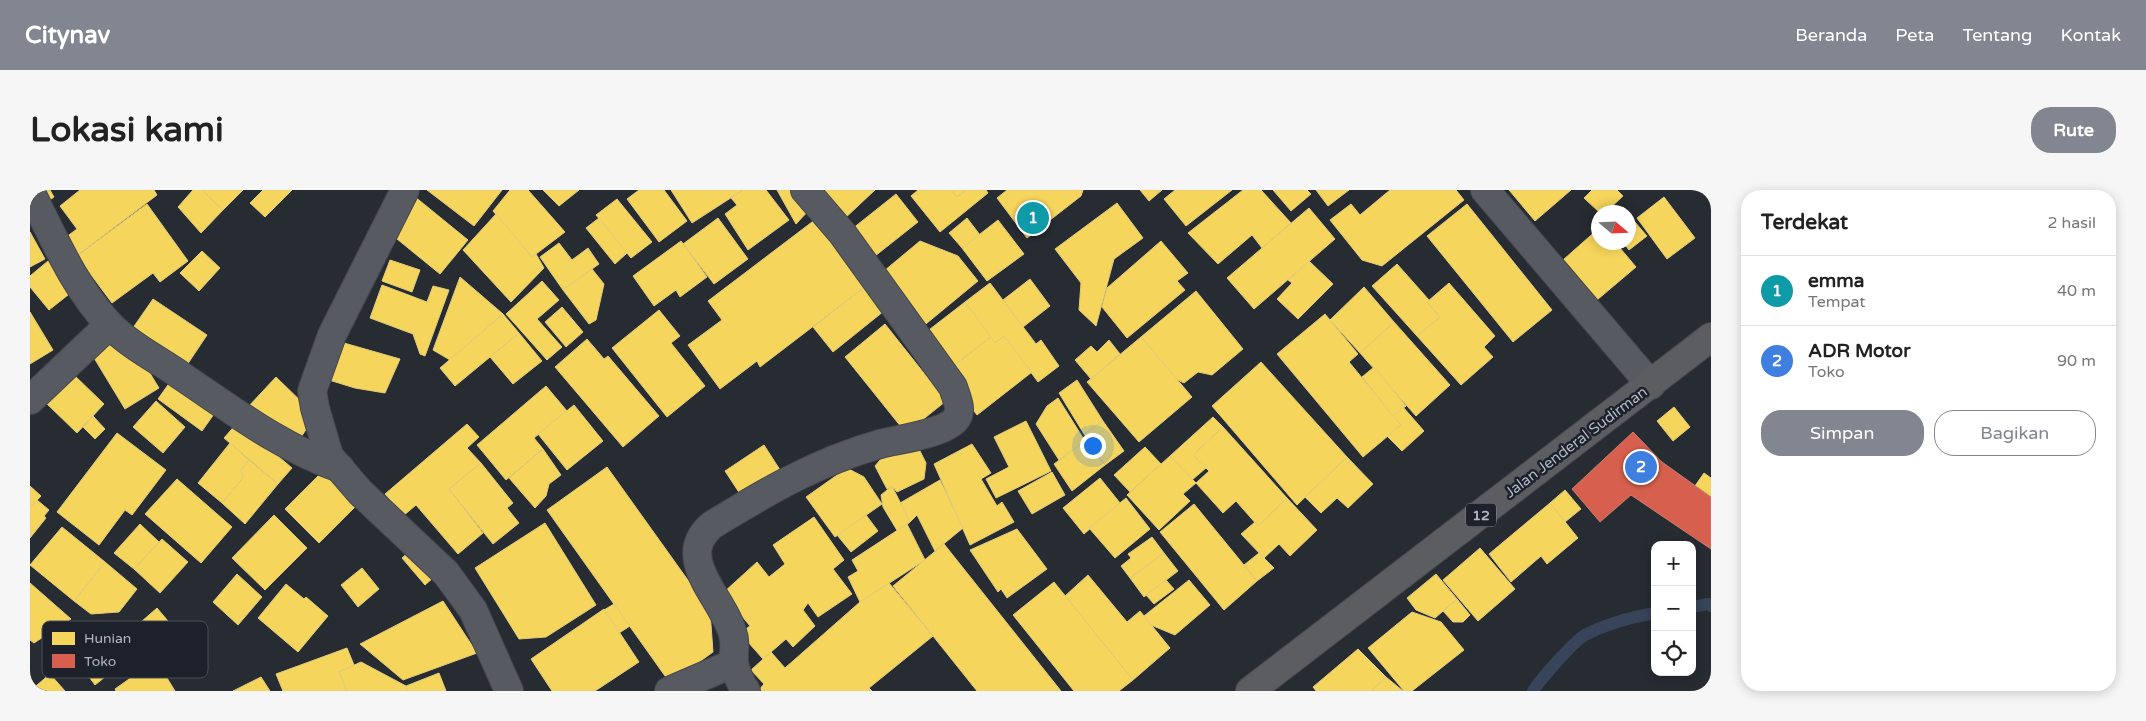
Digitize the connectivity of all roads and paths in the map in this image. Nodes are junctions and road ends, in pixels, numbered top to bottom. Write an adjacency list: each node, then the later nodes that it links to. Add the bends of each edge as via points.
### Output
1 (405, 190): 9 (street, via 332,336 312,391 329,456)
2 (805, 190): 10 (street, via 842,233 953,387 960,407 956,419 943,429 850,452 804,472 702,534 696,548 699,567 733,634)
3 (1485, 190): 7 (street)
4 (30, 191): 5 (street, via 78,284)
5 (109, 325): 8 (street); 9 (street, via 277,440)
6 (1711, 337): 7 (highway, Jalan Jenderal Sudirman / 12)
7 (1651, 385): 14 (highway, Jalan Jenderal Sudirman / 12)
8 (30, 400)
9 (340, 468): 11 (street, via 360,492 446,573 473,610)
10 (734, 663): 12 (street); 13 (street)
11 (509, 691)
12 (669, 691)
13 (746, 691)
14 (1250, 691)

